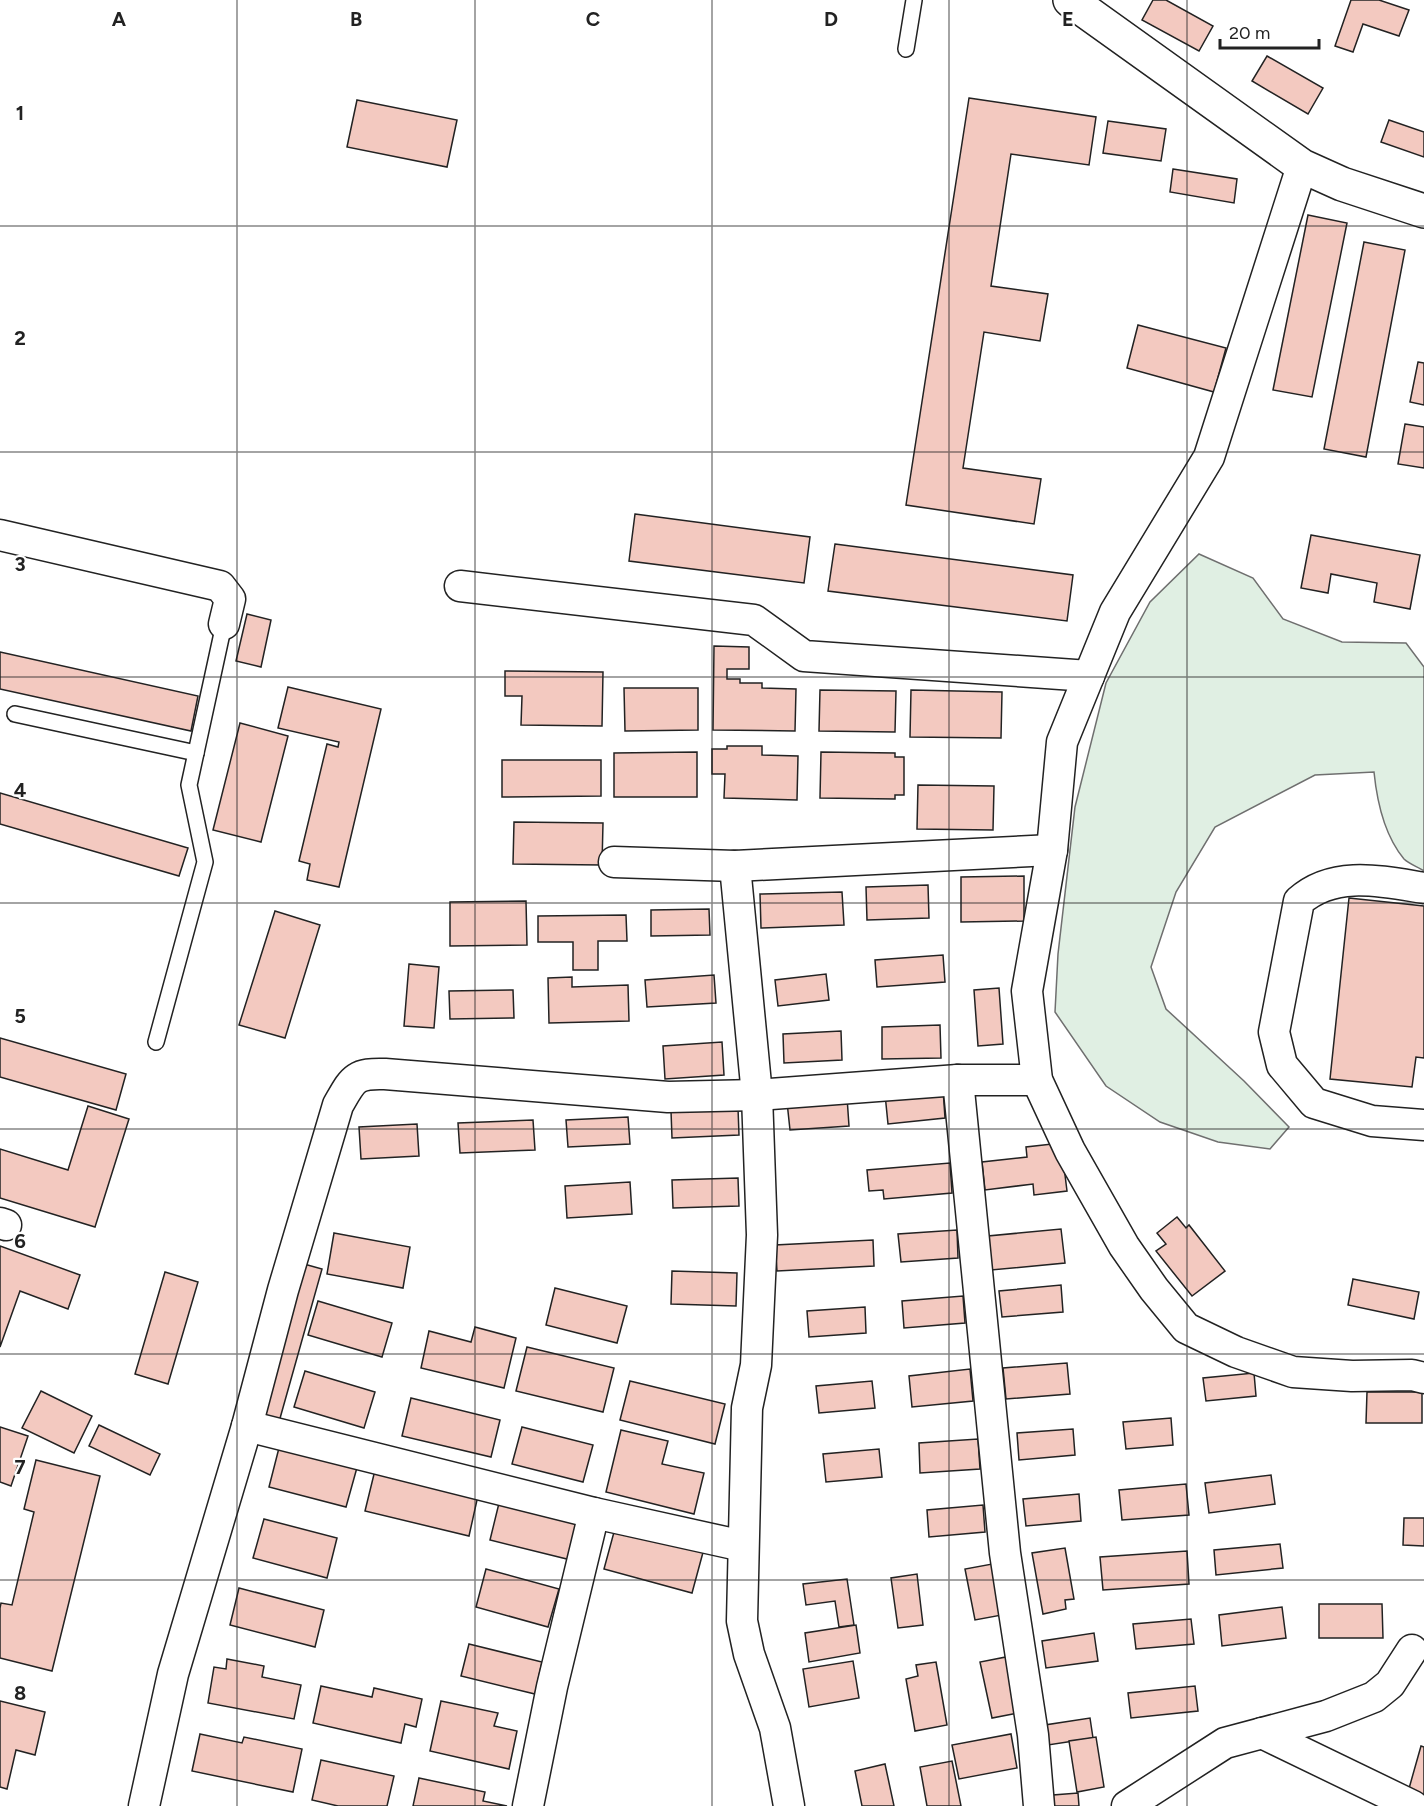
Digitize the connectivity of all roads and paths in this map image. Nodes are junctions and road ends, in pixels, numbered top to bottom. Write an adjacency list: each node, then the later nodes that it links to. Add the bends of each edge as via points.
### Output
1 (914, 0): 3 (lane)
2 (1070, 0): 4 (main road)
3 (906, 49)
4 (1302, 166): 5 (main road, via 1342,184); 9 (street, via 1209,457 1115,612)
5 (1424, 211)
6 (0, 535): 8 (street, via 220,586 230,599)
7 (460, 586): 9 (street, via 754,620 804,656)
8 (224, 624): 11 (lane)
9 (1089, 675): 12 (street, via 1062,742)
10 (15, 714): 11 (lane)
11 (196, 753): 16 (lane, via 189,785 205,862)
12 (1052, 850): 14 (street); 18 (street, via 1027,991)
13 (614, 862): 14 (street)
14 (735, 866): 19 (street)
15 (1424, 888): 20 (street, via 1371,880 1337,881 1311,890 1299,900 1274,1032 1282,1065 1314,1103 1372,1121)
16 (156, 1042)
17 (957, 1080): 18 (street); 19 (street); 30 (street, via 1005,1553 1033,1735)
18 (1037, 1080): 21 (street, via 1070,1151 1124,1246 1186,1328 1236,1352 1293,1372)
19 (757, 1095): 22 (street, via 668,1097 385,1074 365,1074 351,1083 338,1105); 24 (street, via 762,1235 756,1365 747,1408)
20 (1424, 1125)
21 (1424, 1378)
22 (247, 1426): 23 (street); 27 (street, via 173,1674)
23 (594, 1513): 24 (street); 28 (street)
24 (743, 1546): 29 (street, via 742,1621 749,1654 775,1728)
25 (1412, 1650): 26 (street, via 1390,1684 1374,1697 1326,1716)
26 (1262, 1733): 31 (street, via 1226,1743); 32 (street)
27 (144, 1806)
28 (528, 1806)
29 (789, 1806)
30 (1039, 1806)
31 (1127, 1806)
32 (1413, 1806)

